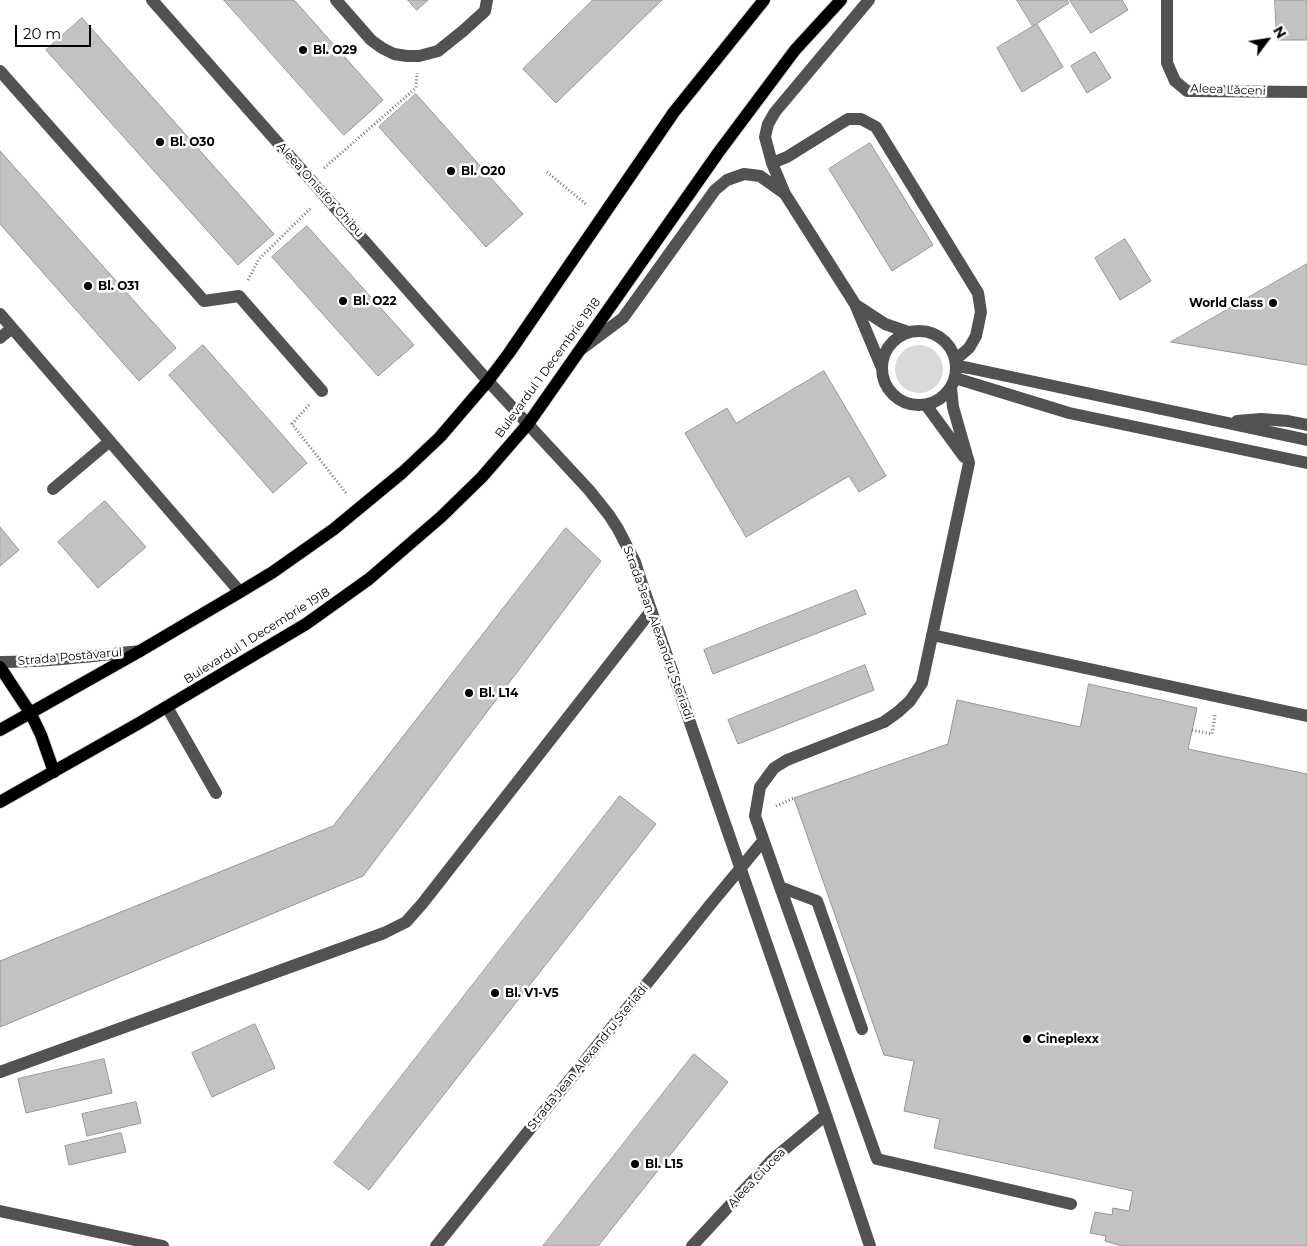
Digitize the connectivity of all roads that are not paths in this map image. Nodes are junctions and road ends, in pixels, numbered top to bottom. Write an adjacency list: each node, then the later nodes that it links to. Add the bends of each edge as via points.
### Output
1 (152, 0): 20 (street, Aleea Onisifor Ghibu)
2 (336, 0): 3 (street, via 371,40 394,54 407,56 438,51 485,11)
3 (487, 0)
4 (764, 0): 20 (main road, via 674,112)
5 (841, 0): 17 (main road, Bulevardul 1 Decembrie 1918, via 795,50 718,153)
6 (869, 0): 10 (street, via 775,112 765,137)
7 (1167, 0): 9 (street, Aleea Lăceni, via 1167,63 1174,81 1187,91)
8 (0, 71): 21 (street, via 204,301 239,296)
9 (1307, 92)
10 (772, 163): 11 (street); 19 (street, via 848,119 861,119 876,127 978,293 981,312 976,336)
11 (785, 194): 12 (street); 17 (street, via 760,176 744,174 727,180 715,190 623,318)
12 (855, 304): 15 (street, via 885,324); 18 (street)
13 (0, 314): 14 (street)
14 (12, 328): 16 (street); 26 (street)
15 (908, 332): 18 (street, via 886,349); 19 (street, via 932,333 943,340 950,349)
16 (0, 338)
17 (579, 351): 24 (main road, Bulevardul 1 Decembrie 1918)
18 (881, 366): 22 (street, via 885,386 891,394 907,404)
19 (954, 373): 22 (street, via 944,396); 23 (street); 28 (street, via 953,407); 29 (street, via 1069,413)
20 (488, 380): 24 (street, Strada Jean Alexandru Steriadi); 31 (main road, via 440,437 359,510)
21 (322, 391)
22 (926, 405): 28 (street)
23 (1224, 422): 25 (street, via 1261,419); 27 (street)
24 (528, 424): 32 (street, Strada Jean Alexandru Steriadi, via 609,515 635,562); 37 (main road, Bulevardul 1 Decembrie 1918, via 482,477 441,517 369,579 306,624)
25 (1307, 425)
26 (110, 440): 30 (street); 31 (street)
27 (1307, 440)
28 (969, 463): 33 (street)
29 (1307, 463)
30 (53, 489)
31 (240, 592): 34 (main road)
32 (652, 611): 45 (street, Strada Jean Alexandru Steriadi); 48 (street, via 406,922 384,933)
33 (932, 635): 39 (street); 44 (street, via 922,683 898,712 884,722 774,768 760,787 755,816)
34 (140, 651): 35 (street, Strada Postăvarul); 38 (main road)
35 (0, 662)
36 (0, 667): 38 (main road)
37 (166, 707): 41 (main road, Bulevardul 1 Decembrie 1918); 42 (street)
38 (30, 714): 40 (main road); 41 (main road)
39 (1307, 716)
40 (0, 730)
41 (54, 772): 43 (main road, Bulevardul 1 Decembrie 1918)
42 (216, 793)
43 (0, 802)
44 (763, 841): 45 (street); 46 (street)
45 (741, 868): 49 (street, Strada Jean Alexandru Steriadi); 53 (street, Strada Jean Alexandru Steriadi)
46 (780, 887): 47 (street, via 816,901); 50 (street, via 877,1159)
47 (862, 1029)
48 (0, 1072)
49 (826, 1115): 54 (street, Aleea Ciucea, via 773,1159); 55 (street, Strada Jean Alexandru Steriadi)
50 (1072, 1204)
51 (0, 1211): 52 (street)
52 (163, 1246)
53 (436, 1246)
54 (692, 1246)
55 (870, 1246)

